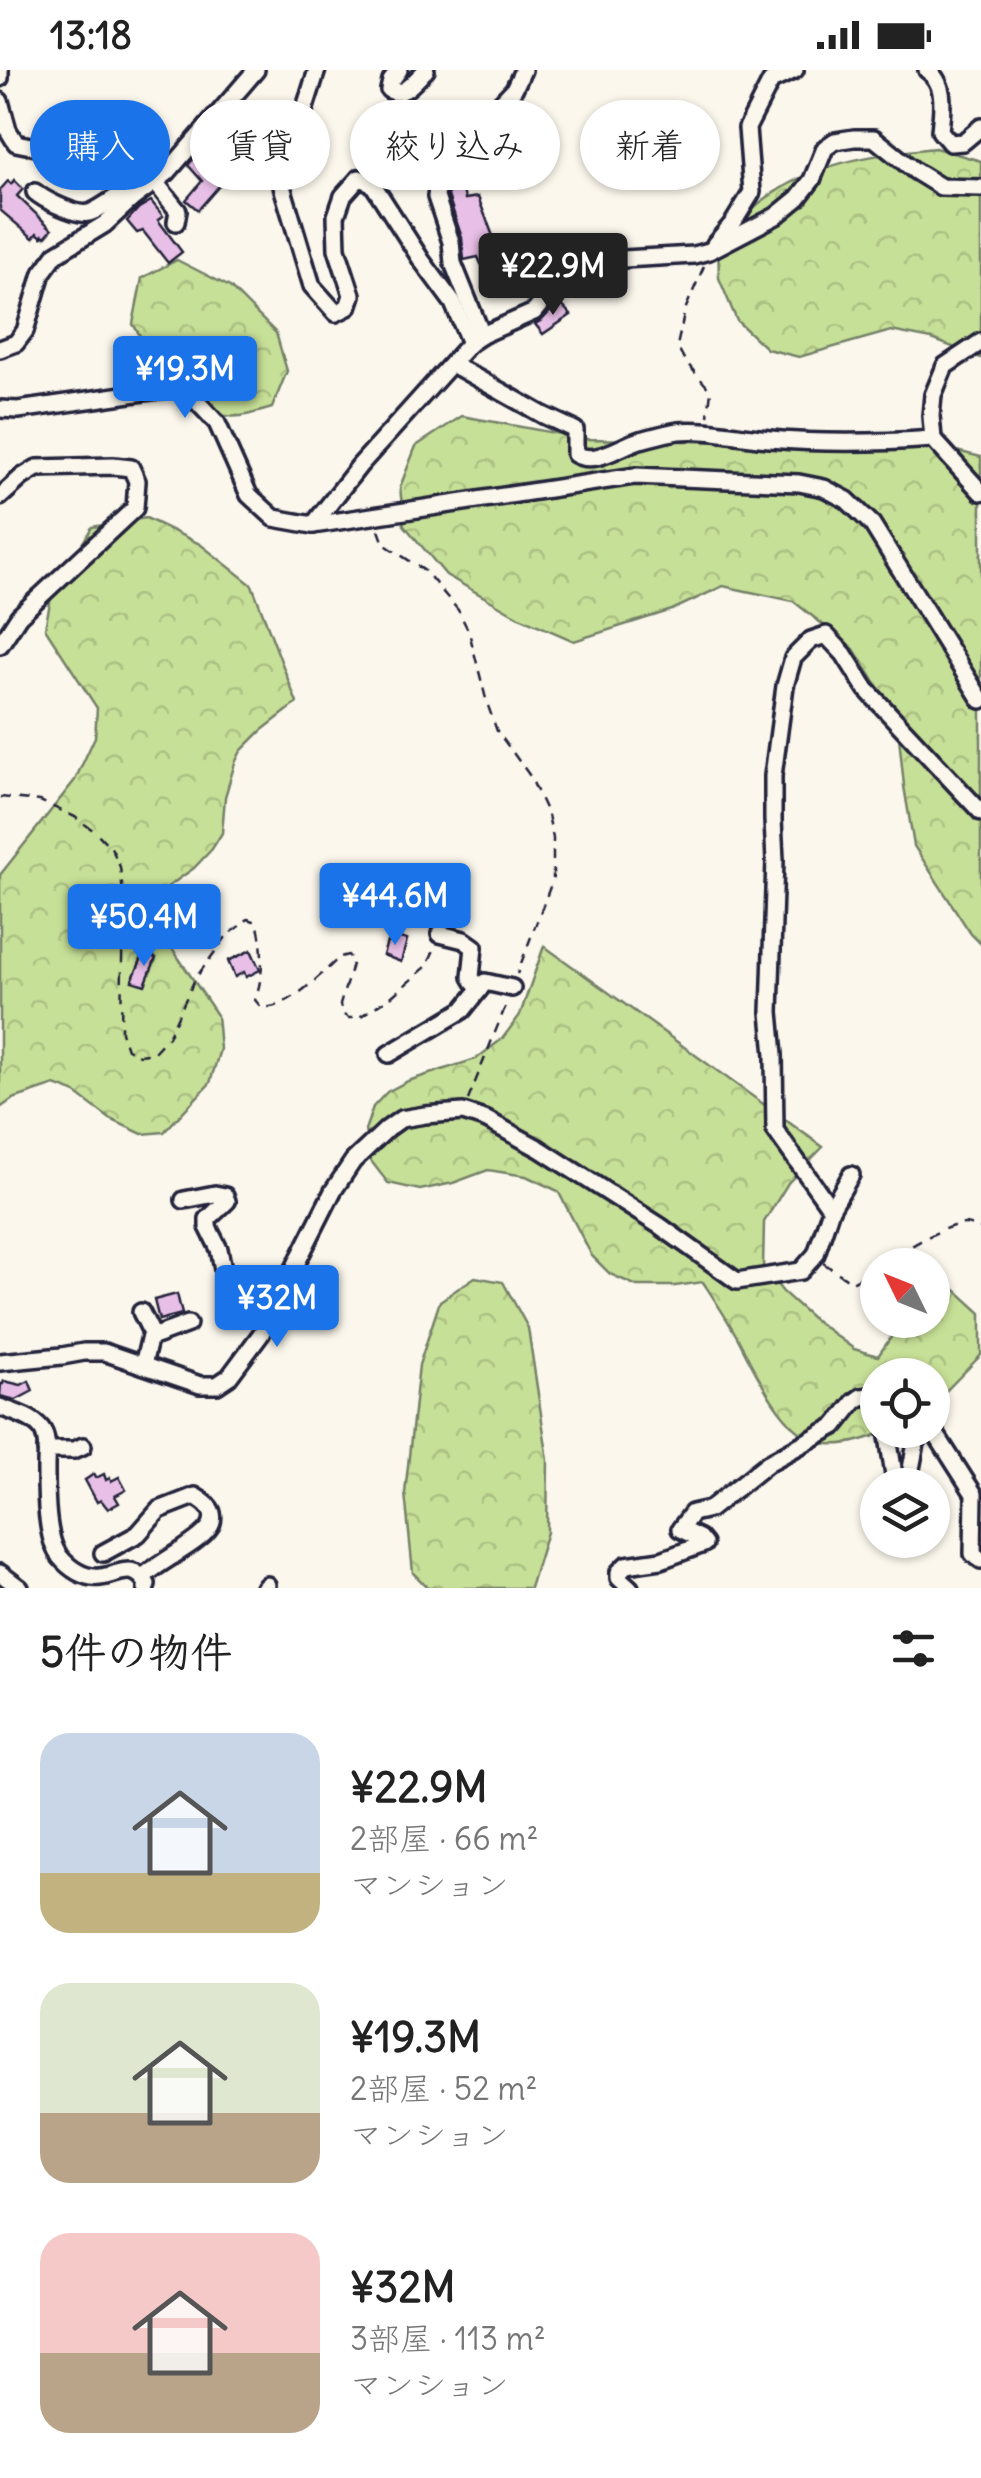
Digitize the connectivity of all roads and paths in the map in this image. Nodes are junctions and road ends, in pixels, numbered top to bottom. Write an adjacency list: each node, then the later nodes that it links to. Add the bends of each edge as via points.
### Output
1 (0, 70): 9 (street)
2 (256, 70): 13 (street)
3 (317, 70): 21 (street, via 281,183 312,286 336,312 348,307 352,295 336,216 359,178 372,183)
4 (398, 70): 5 (street, via 389,90 395,94)
5 (426, 70)
6 (523, 70): 21 (street, via 438,182 452,263)
7 (795, 70): 20 (street, via 772,81 747,128 752,192)
8 (928, 70): 11 (street, via 938,78 940,131 950,143 963,142)
9 (0, 78)
10 (0, 101): 12 (street, via 16,143)
11 (981, 127)
12 (30, 146)
13 (170, 167)
14 (981, 188): 20 (street, via 941,187 874,138 835,142 825,148 798,198)
15 (144, 190): 18 (street)
16 (168, 190): 19 (street)
17 (35, 192): 18 (street, via 79,215 118,196)
18 (132, 199): 23 (street, via 56,254 42,273 24,332)
19 (176, 222)
20 (709, 250): 21 (street, via 588,261 568,270 534,312); 26 (path, via 677,346 711,391)
21 (476, 339): 24 (street)
22 (981, 342): 27 (street, via 945,366 933,395)
23 (0, 350)
24 (452, 364): 26 (street, via 575,430 575,454 582,458 678,431); 31 (street)
25 (0, 410): 31 (street, via 172,388 189,393 218,423 249,496 274,518)
26 (707, 431): 27 (street, via 825,443)
27 (932, 439): 28 (street)
28 (981, 492)
29 (0, 497): 32 (street, via 38,468 131,468 136,482 135,508 19,616)
30 (374, 515): 31 (street); 33 (street, via 635,476 824,488 872,524); 37 (path, via 384,544 425,571 458,610 497,731 548,814 553,879)
31 (313, 524)
32 (0, 645)
33 (981, 700)
34 (0, 797): 36 (path, via 40,801 76,816 112,849 123,892 121,1032 138,1055 153,1053 168,1037 195,980 248,919 257,922 260,936 261,1008 288,1000 348,956 353,961 340,1004 349,1018 426,968)
35 (981, 812): 43 (street, via 866,689 826,635 793,658 772,820 775,1130)
36 (440, 934): 38 (street, via 474,948 470,977)
37 (512, 988): 38 (street, via 485,982); 40 (path)
38 (479, 990): 39 (street, via 463,1010)
39 (389, 1054)
40 (463, 1112): 46 (street, via 540,1149 737,1281 801,1271); 48 (street, via 401,1119 354,1162)
41 (851, 1175): 43 (street)
42 (184, 1200): 48 (street, via 225,1196 208,1226 234,1313 257,1302)
43 (832, 1209): 46 (street)
44 (981, 1228): 45 (path, via 947,1228)
45 (909, 1248)
46 (816, 1254): 47 (path, via 852,1282)
47 (860, 1277)
48 (273, 1310): 53 (street, via 217,1386)
49 (141, 1312): 51 (street)
50 (188, 1324): 51 (street)
51 (150, 1338): 53 (street)
52 (0, 1362): 53 (street, via 104,1352)
53 (143, 1365)
54 (860, 1398): 66 (street, via 835,1426 768,1464 710,1509 692,1513 680,1529 704,1544 626,1566 619,1578)
55 (0, 1406): 60 (street, via 42,1428)
56 (83, 1446): 60 (street)
57 (890, 1448): 58 (street, via 894,1475 905,1479)
58 (915, 1448)
59 (945, 1448): 62 (street, via 974,1494 972,1542)
60 (46, 1450): 64 (street, via 56,1553 84,1576 127,1570 141,1574)
61 (103, 1553): 64 (street, via 138,1534 159,1510 195,1496 209,1506 211,1527 154,1566)
62 (981, 1560)
63 (0, 1573): 65 (street)
64 (144, 1583)
65 (20, 1588)
66 (630, 1588)

